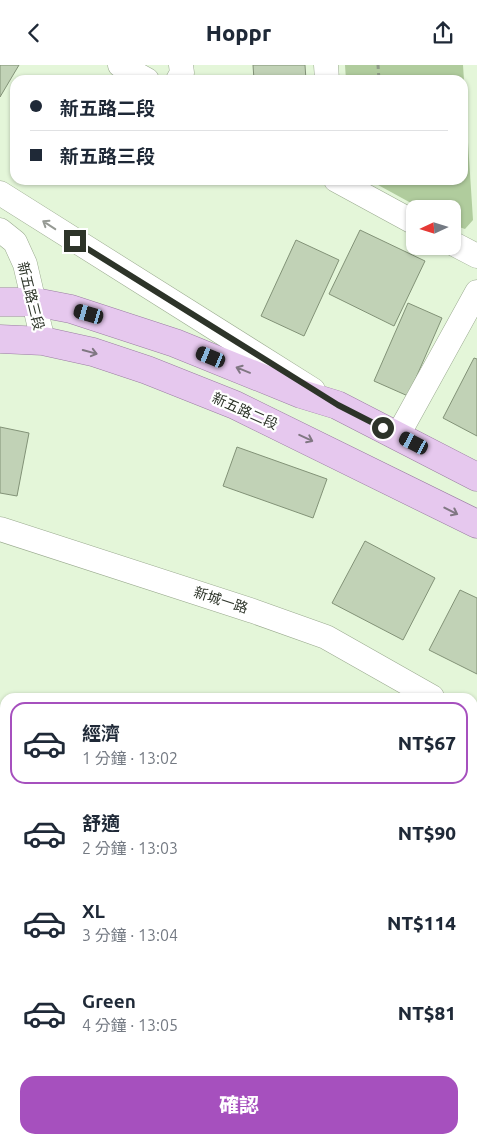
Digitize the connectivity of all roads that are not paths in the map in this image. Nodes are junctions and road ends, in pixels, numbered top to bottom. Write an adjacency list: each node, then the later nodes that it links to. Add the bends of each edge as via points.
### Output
1 (120, 65): 2 (street)
2 (138, 75)
3 (345, 185): 5 (street)
4 (0, 193): 14 (street, one-way to 4)
5 (406, 218)
6 (0, 230): 11 (street, 新五路三段, via 15,242 25,264)
7 (461, 248): 8 (street)
8 (477, 256)
9 (477, 292): 15 (street)
10 (0, 302): 11 (main road)
11 (35, 302): 13 (street, 新五路三段); 14 (main road, one-way to 11, via 301,394 107,319)
12 (0, 339): 13 (main road, 新五路二段)
13 (42, 341): 17 (main road, 新五路二段, one-way to 17, via 93,352 235,405)
14 (338, 405): 15 (main road)
15 (398, 435): 16 (main road)
16 (477, 477)
17 (477, 524)
18 (0, 529): 19 (street, 新城一路, via 326,637)
19 (425, 693)

